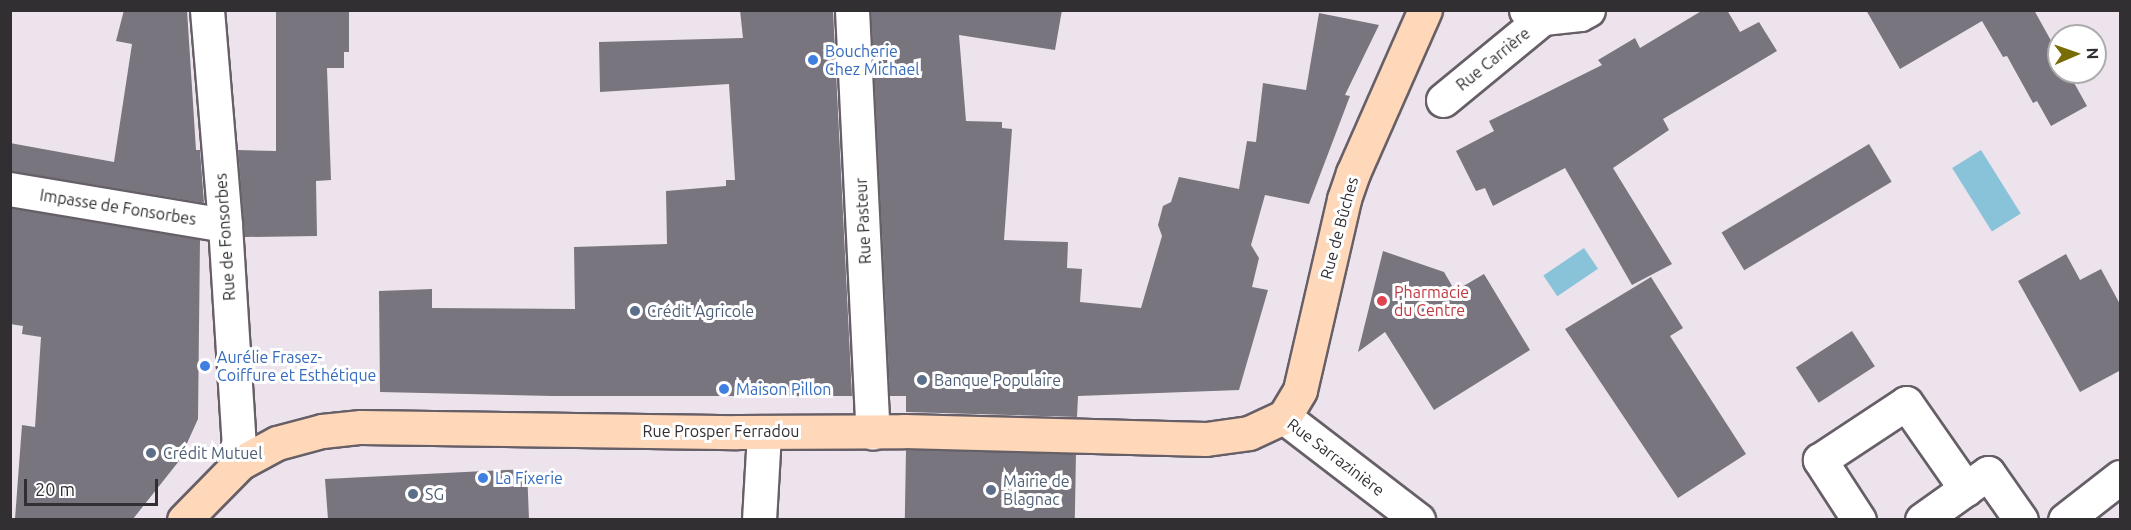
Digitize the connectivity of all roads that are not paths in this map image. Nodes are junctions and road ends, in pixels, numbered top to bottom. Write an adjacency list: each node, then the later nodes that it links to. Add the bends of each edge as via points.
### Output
1 (207, 10): 8 (street, Rue de Fonsorbes)
2 (852, 10): 10 (street, Rue Pasteur)
3 (1425, 10): 9 (main road, Rue de Bûches, via 1353,173 1300,390)
4 (1588, 10): 5 (street, Rue Carrière, via 1580,15)
5 (1535, 14): 6 (street, Rue Carrière)
6 (1443, 100)
7 (10, 189): 8 (street, Impasse de Fonsorbes)
8 (225, 225): 12 (street, Rue de Fonsorbes)
9 (1284, 417): 10 (main road, Rue Prosper Ferradou, via 1249,433 1206,439); 17 (street, Rue Sarrazinière)
10 (873, 432): 11 (main road, Rue Prosper Ferradou)
11 (763, 448): 12 (main road, Rue Prosper Ferradou, via 361,427 322,431 277,443); 16 (street)
12 (240, 463): 15 (main road, Rue Prosper Ferradou)
13 (2121, 477): 21 (street)
14 (1966, 489): 18 (street, via 1906,403 1820,460); 19 (street); 20 (street, via 1988,473)
15 (184, 519)
16 (759, 519)
17 (1418, 519)
18 (1859, 519)
19 (1922, 519)
20 (2021, 519)
21 (2065, 519)

